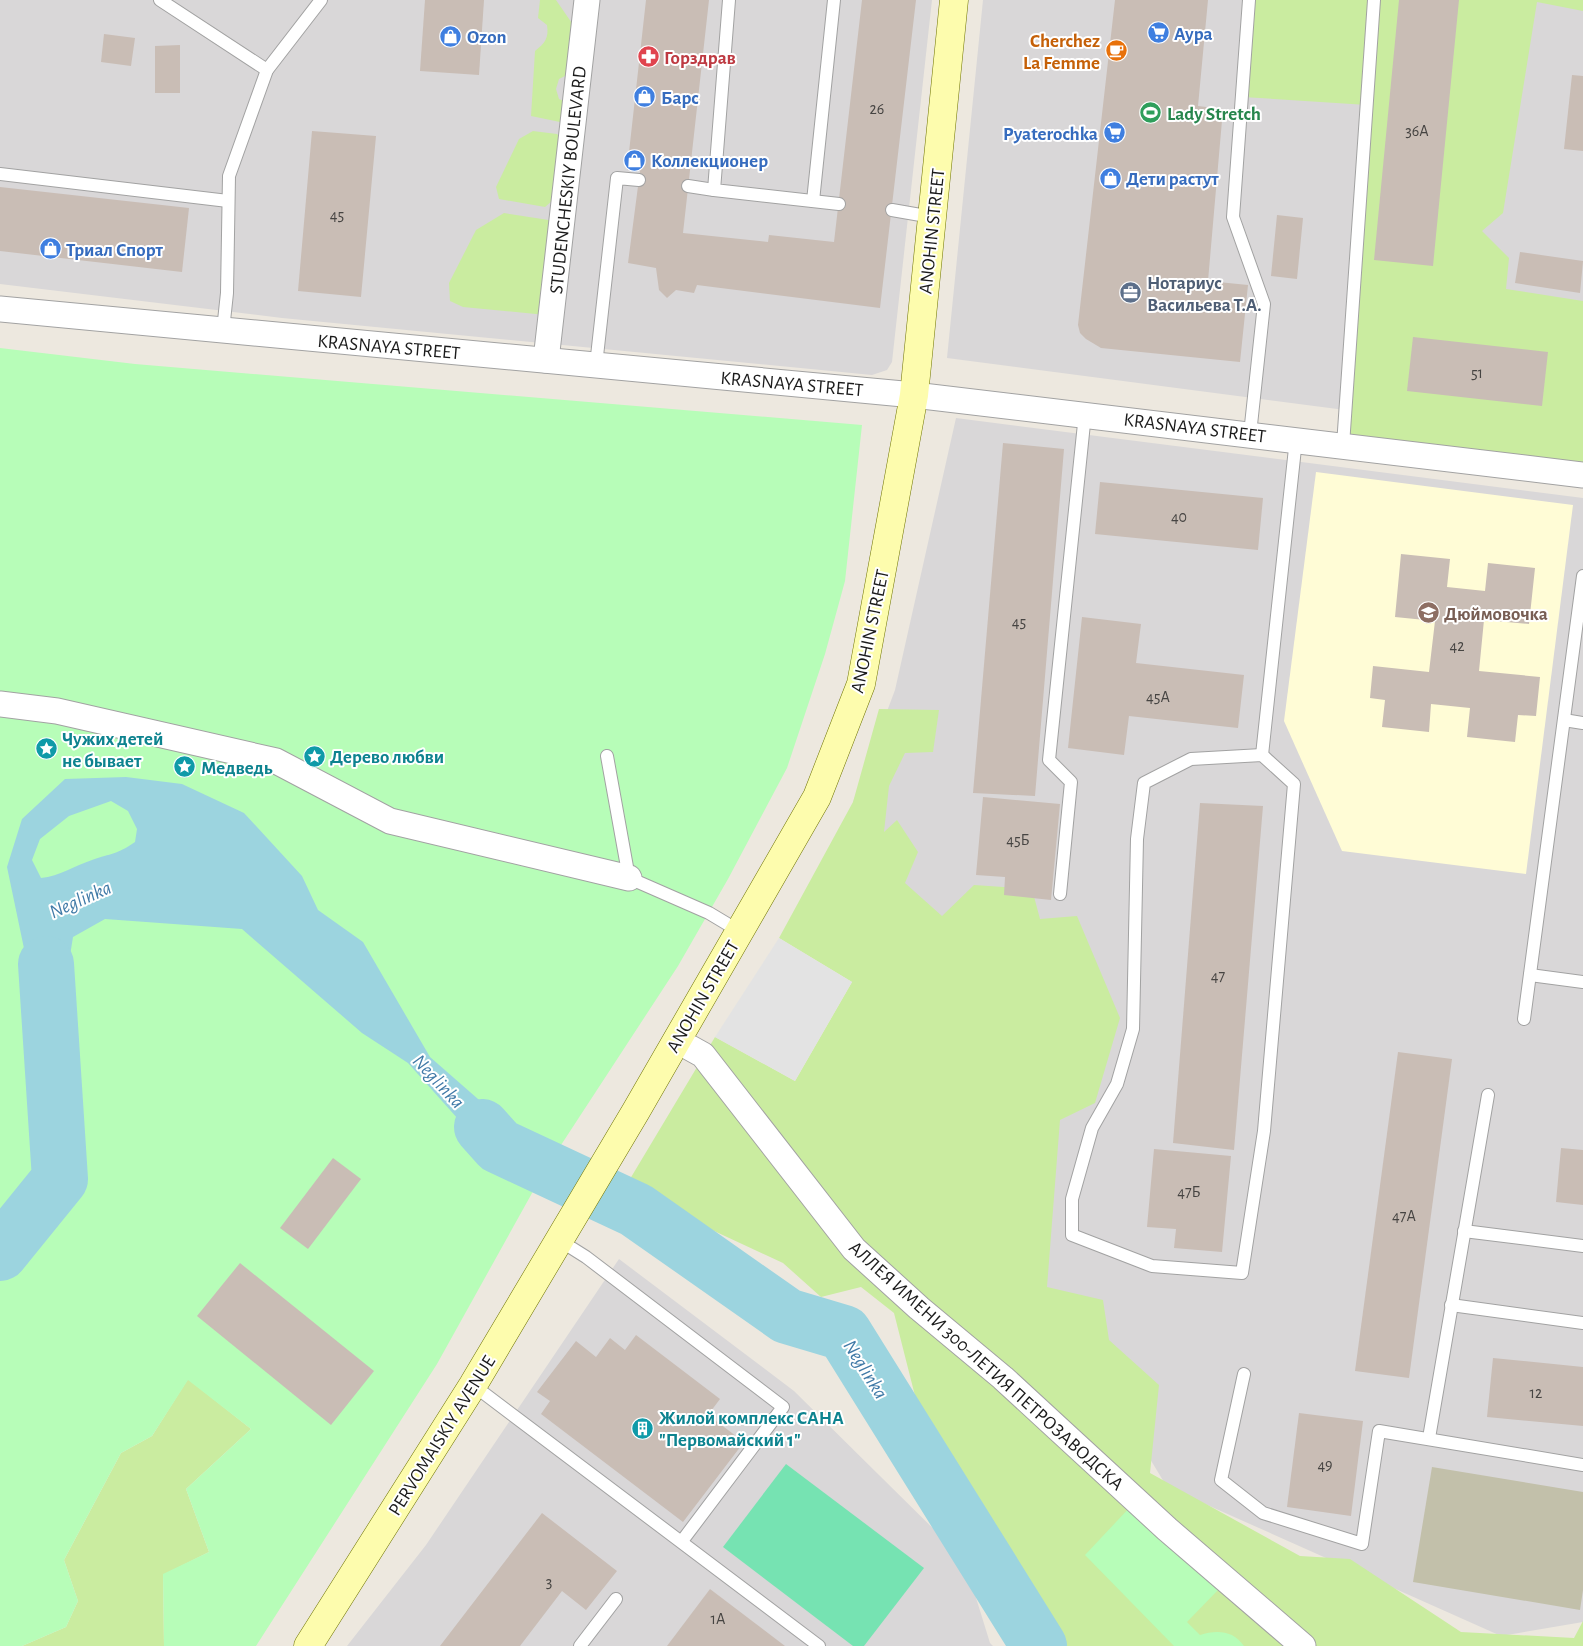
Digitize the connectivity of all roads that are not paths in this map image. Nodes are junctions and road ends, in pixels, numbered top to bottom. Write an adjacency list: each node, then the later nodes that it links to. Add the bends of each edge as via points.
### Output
1 (160, 0): 9 (lane)
2 (322, 0): 9 (lane)
3 (587, 0): 21 (street, STUDENCHESKIY BOULEVARD)
4 (729, 0): 13 (lane)
5 (834, 0): 15 (lane)
6 (954, 0): 18 (street, ANOHIN STREET)
7 (1249, 0): 25 (lane, via 1234,217 1264,304)
8 (1374, 0): 27 (lane)
9 (267, 70): 14 (lane, via 229,176)
10 (0, 174): 14 (lane)
11 (639, 180): 22 (lane, via 617,178)
12 (688, 186): 13 (lane)
13 (714, 190): 15 (lane)
14 (228, 201): 20 (lane, via 227,293)
15 (813, 201): 16 (lane)
16 (839, 204)
17 (892, 210): 18 (lane)
18 (932, 217): 23 (street, ANOHIN STREET)
19 (0, 309): 20 (street, KRASNAYA STREET)
20 (223, 330): 21 (street, KRASNAYA STREET)
21 (546, 360): 22 (street, KRASNAYA STREET)
22 (596, 365): 23 (street, KRASNAYA STREET)
23 (914, 395): 24 (street, KRASNAYA STREET); 37 (street, ANOHIN STREET, via 861,684 817,796)
24 (1085, 414): 25 (street, KRASNAYA STREET); 36 (lane, via 1049,760 1071,782)
25 (1250, 434): 26 (street, KRASNAYA STREET)
26 (1296, 439): 27 (street, KRASNAYA STREET); 33 (lane)
27 (1343, 444): 28 (street, KRASNAYA STREET)
28 (1583, 475)
29 (1583, 576): 31 (lane)
30 (0, 704): 35 (street, via 57,710 276,761 390,821)
31 (1564, 720): 32 (lane); 38 (lane)
32 (1583, 723)
33 (1262, 755): 33 (lane, via 1294,784 1264,1131 1242,1273 1152,1266 1072,1235 1072,1199 1092,1128 1117,1084 1132,1029 1137,839 1144,783 1191,759)
34 (607, 756): 35 (lane)
35 (629, 878): 37 (lane, via 709,913)
36 (1060, 894)
37 (739, 930): 41 (street, ANOHIN STREET)
38 (1530, 976): 39 (lane); 40 (lane)
39 (1583, 982)
40 (1524, 1019)
41 (676, 1040): 43 (street, ANOHIN STREET); 57 (street, АЛЛЕЯ ИМЕНИ 300-ЛЕТИЯ ПЕТРОЗАВОДСКА, via 703,1055 854,1249)
42 (1488, 1095): 44 (lane)
43 (564, 1231): 49 (street, PERVOMAISKIY AVENUE); 52 (lane, via 586,1257 783,1407)
44 (1464, 1231): 45 (lane); 46 (lane)
45 (1583, 1246)
46 (1451, 1305): 47 (lane); 50 (lane)
47 (1583, 1323)
48 (1244, 1374): 50 (lane, via 1221,1480 1263,1513 1362,1544 1378,1431)
49 (473, 1385): 52 (lane); 54 (street, PERVOMAISKIY AVENUE)
50 (1429, 1438): 51 (lane)
51 (1583, 1466)
52 (682, 1541): 56 (lane)
53 (616, 1599): 55 (lane)
54 (308, 1646)
55 (580, 1646)
56 (819, 1646)
57 (1302, 1646)

